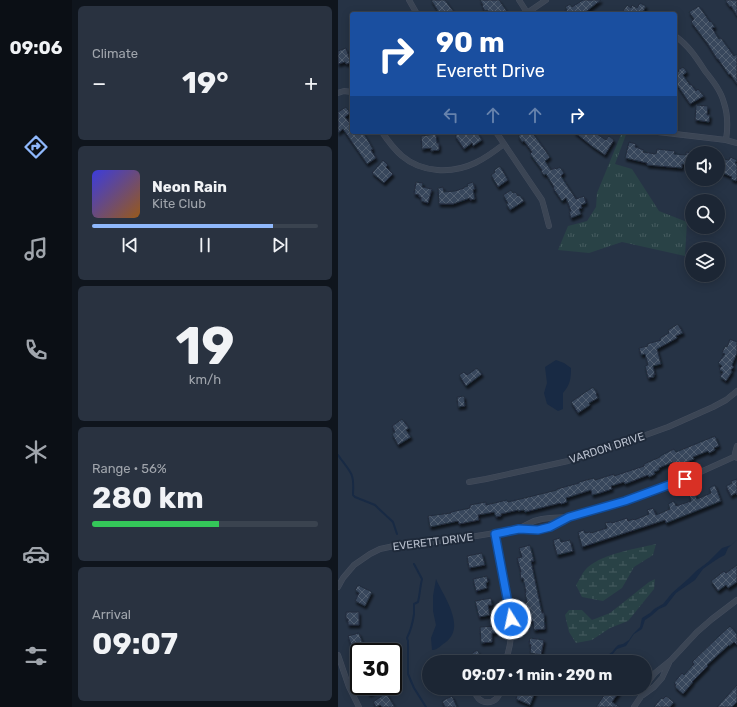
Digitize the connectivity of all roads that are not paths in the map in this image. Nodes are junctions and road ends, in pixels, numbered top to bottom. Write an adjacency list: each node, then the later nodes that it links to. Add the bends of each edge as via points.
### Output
1 (409, 0): 4 (street)
2 (519, 0): 5 (street)
3 (546, 0): 6 (street)
4 (416, 12)
5 (527, 12)
6 (529, 12)
7 (677, 37): 13 (street, via 691,50 722,96 727,116)
8 (350, 92): 9 (street)
9 (338, 93)
10 (384, 134): 15 (street, via 408,161 440,171 474,163)
11 (497, 134): 15 (street)
12 (675, 134): 13 (street)
13 (726, 140): 14 (street)
14 (737, 142)
15 (504, 144): 16 (street, via 542,200)
16 (549, 226)
17 (737, 392): 20 (street, VARDON DRIVE, via 713,407 668,427 604,450)
18 (737, 446): 19 (street)
19 (736, 457): 21 (street, EVERETT DRIVE, via 644,494)
20 (469, 482)
21 (569, 517): 22 (street, EVERETT DRIVE, via 542,519); 22 (street, EVERETT DRIVE, via 538,530)
22 (519, 529): 23 (street, EVERETT DRIVE)
23 (495, 534): 24 (street, EVERETT DRIVE, via 394,546 380,550 354,565); 27 (street, via 512,629)
24 (338, 587)
25 (737, 600): 28 (street, via 697,632)
26 (338, 655): 29 (street)
27 (507, 655)
28 (671, 660): 30 (street); 31 (street, via 662,678)
29 (340, 666): 35 (street)
30 (652, 677)
31 (652, 688)
32 (475, 695): 33 (street, via 487,703)
33 (499, 695)
34 (642, 695): 36 (street)
35 (359, 707)
36 (634, 707)

